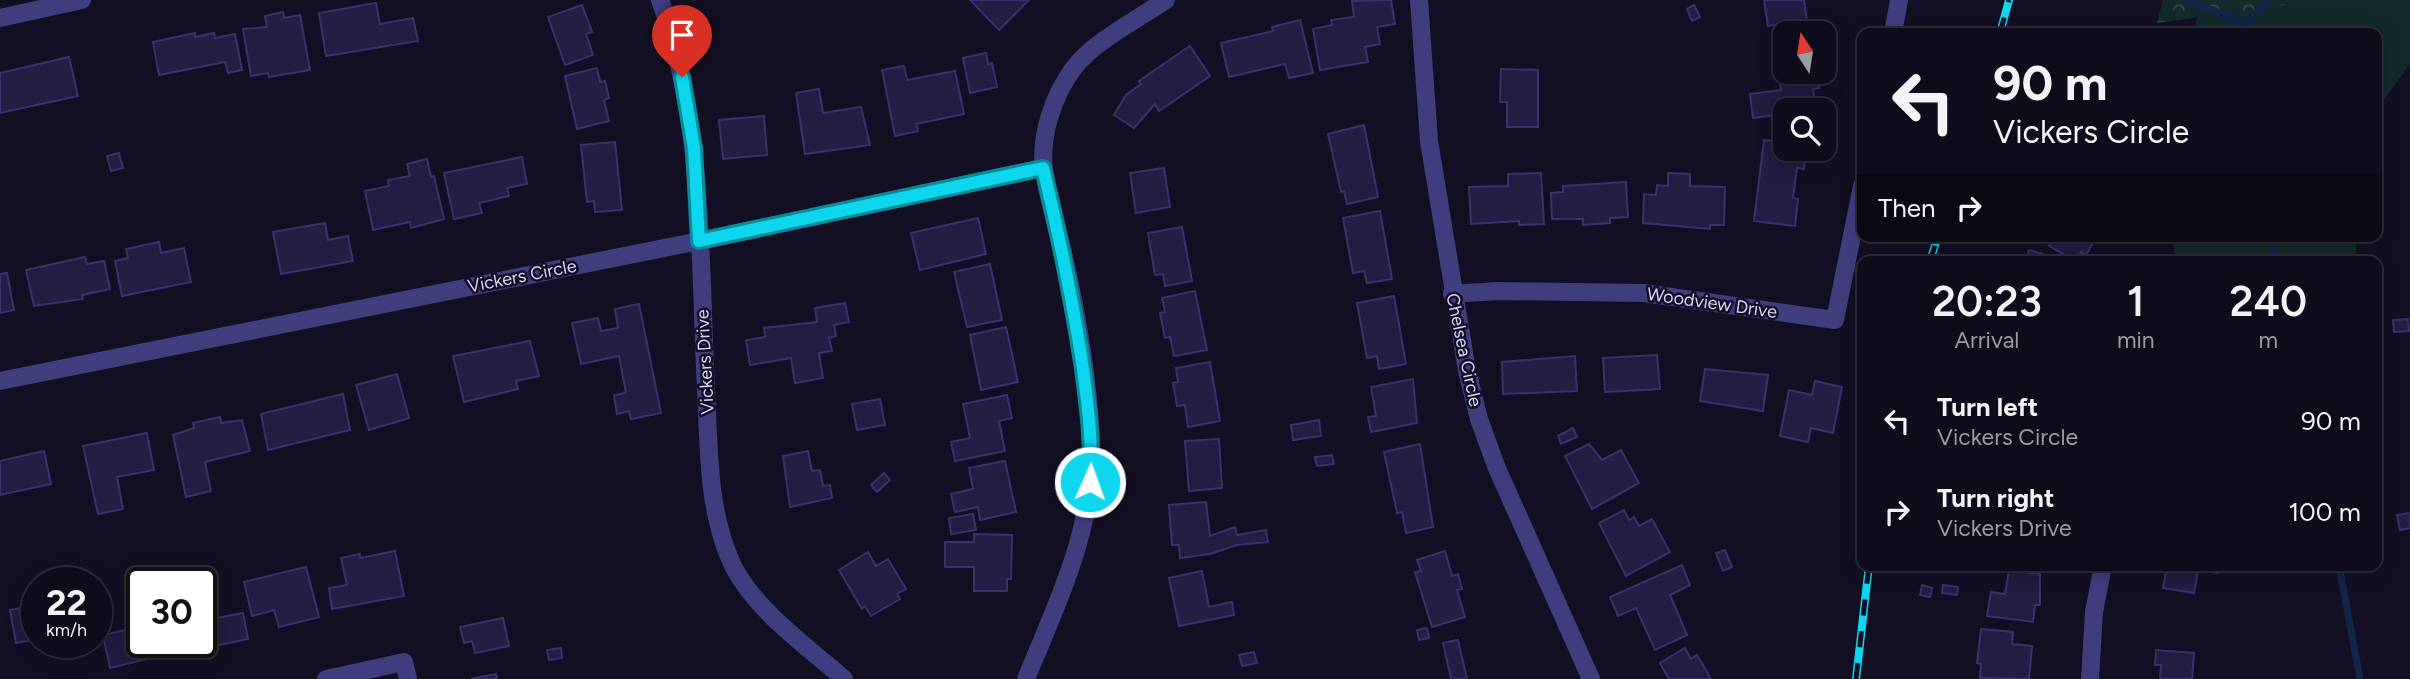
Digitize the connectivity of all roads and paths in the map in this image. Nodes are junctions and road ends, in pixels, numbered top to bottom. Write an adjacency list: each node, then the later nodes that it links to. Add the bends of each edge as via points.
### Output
1 (82, 0): 6 (street)
2 (660, 0): 10 (street, Vickers Drive, via 690,112)
3 (1166, 0): 8 (street, via 1074,68 1046,127)
4 (1419, 0): 11 (street, Chelsea Circle, via 1429,141)
5 (1899, 0): 7 (street)
6 (0, 18)
7 (1894, 28)
8 (1043, 168): 10 (street, Vickers Circle); 17 (street, via 1072,298 1091,463 1088,501 1069,572)
9 (1857, 211): 11 (street, Woodview Drive, via 1835,320 1643,293)
10 (699, 241): 12 (street, Vickers Circle); 16 (street, Vickers Drive, via 711,475 724,541 745,584)
11 (1452, 294): 18 (street, Chelsea Circle, via 1479,418)
12 (0, 381)
13 (2102, 571): 19 (street)
14 (327, 679): 15 (street, via 404,662)
15 (408, 679)
16 (844, 679)
17 (1026, 679)
18 (1591, 679)
19 (2090, 679)

